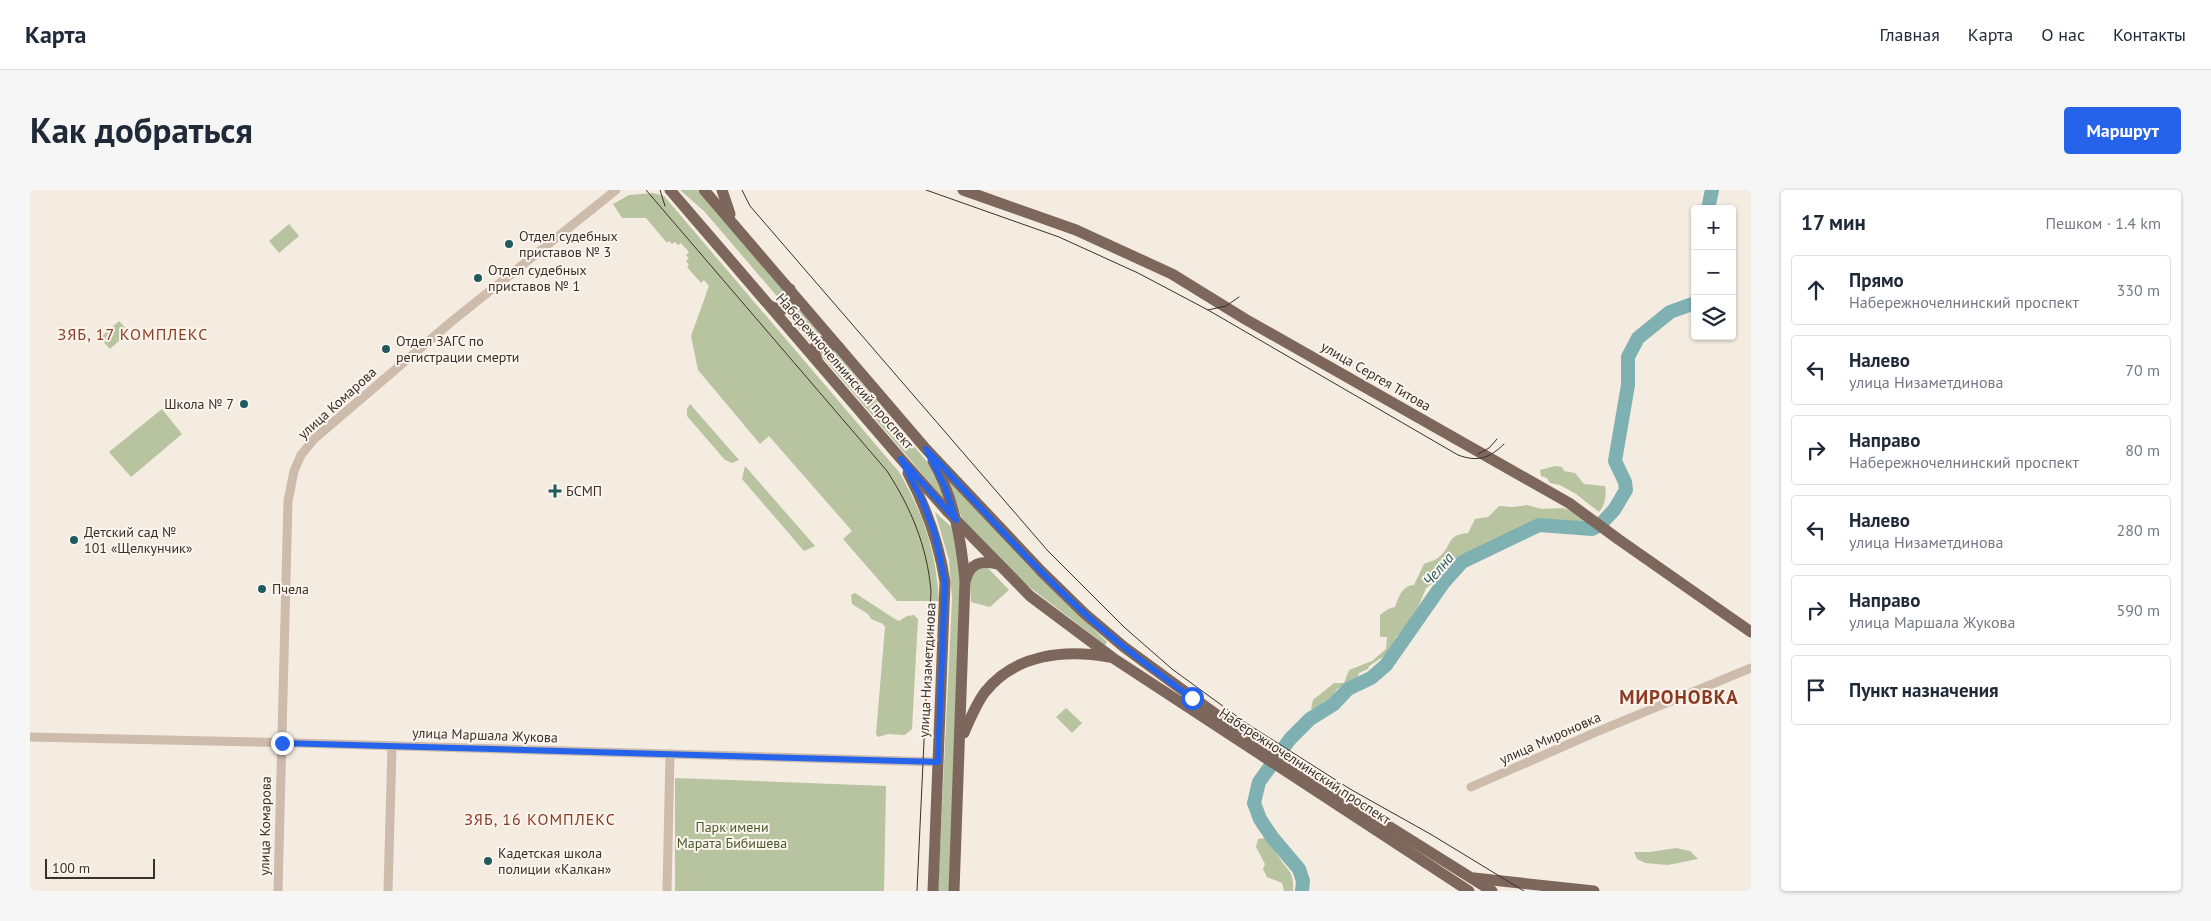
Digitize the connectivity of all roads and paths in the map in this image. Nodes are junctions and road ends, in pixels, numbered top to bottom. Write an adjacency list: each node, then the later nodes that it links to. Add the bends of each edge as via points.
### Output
1 (617, 190): 22 (street, улица Комарова, via 437,334 318,435 302,455 292,476 288,501)
2 (661, 190): 6 (street)
3 (704, 190): 7 (main road, Набережночелнинский проспект)
4 (722, 190): 7 (main road)
5 (963, 190): 17 (main road, улица Сергея Титова, via 1076,230 1164,270 1569,503)
6 (671, 192): 9 (main road, Набережночелнинский проспект)
7 (733, 223): 8 (main road, Набережночелнинский проспект)
8 (790, 289): 9 (main road, via 792,301 789,306 778,310); 10 (main road, Набережночелнинский проспект)
9 (770, 306): 11 (main road, Набережночелнинский проспект)
10 (840, 348): 11 (main road, via 827,342 815,345 813,351); 12 (main road, Набережночелнинский проспект)
11 (819, 364): 13 (main road, Набережночелнинский проспект)
12 (926, 449): 14 (main road, via 945,487); 23 (main road, Набережночелнинский проспект, via 1085,614)
13 (901, 459): 14 (main road, Набережночелнинский проспект); 26 (main road, улица Низаметдинова, via 935,534 945,582)
14 (956, 520): 15 (main road, Набережночелнинский проспект); 16 (main road)
15 (997, 564): 16 (main road, via 988,561 975,564); 18 (main road, Набережночелнинский проспект, via 1030,596)
16 (965, 581): 21 (main road)
17 (1751, 632)
18 (1113, 658): 21 (main road, via 1084,653 1046,656 1021,664 1008,671 986,692 975,707); 23 (main road, Набережночелнинский проспект)
19 (1751, 668): 27 (street, улица Мироновка)
20 (30, 737): 22 (street, улица Маршала Жукова)
21 (961, 739): 34 (main road)
22 (282, 743): 24 (street, улица Маршала Жукова); 30 (street, улица Комарова)
23 (1248, 743): 28 (main road, Набережночелнинский проспект)
24 (392, 746): 25 (street, улица Маршала Жукова); 31 (street)
25 (670, 754): 26 (street, улица Маршала Жукова); 32 (street)
26 (938, 762): 33 (main road, улица Низаметдинова)
27 (1471, 787)
28 (1319, 788): 29 (main road, Набережночелнинский проспект); 35 (main road, Набережночелнинский проспект)
29 (1468, 876): 36 (main road, Набережночелнинский проспект); 37 (main road)
30 (278, 891)
31 (388, 891)
32 (667, 891)
33 (933, 891)
34 (954, 891)
35 (1469, 891)
36 (1492, 891)
37 (1594, 891)

